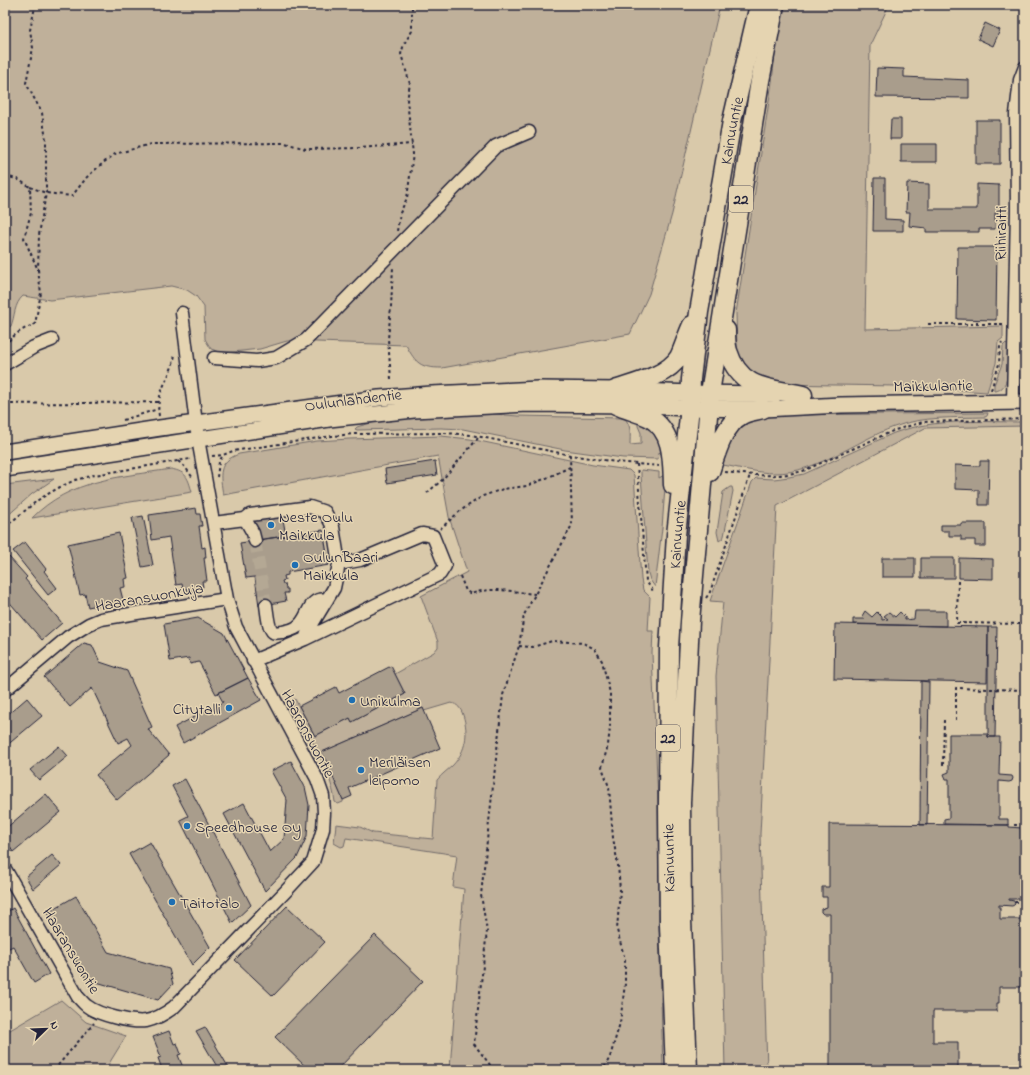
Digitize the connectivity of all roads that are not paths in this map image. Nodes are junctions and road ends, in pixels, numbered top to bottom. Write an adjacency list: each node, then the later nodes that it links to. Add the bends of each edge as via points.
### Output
1 (759, 5): 7 (highway, Kainuuntie / 22, via 732,121)
2 (775, 5): 6 (highway, Kainuuntie / 22)
3 (1025, 67): 5 (street, Riihiraitti, via 1020,80 1016,114)
4 (529, 132): 10 (street, via 496,146 306,340 276,358 257,361)
5 (1021, 209): 16 (street, Riihiraitti, via 1014,324)
6 (723, 309): 12 (highway, via 728,350 741,375 768,388); 15 (highway, Kainuuntie / 22)
7 (699, 312): 13 (highway, via 678,357 667,368); 14 (highway, Kainuuntie / 22)
8 (182, 313): 19 (street, Haaransuontie)
9 (52, 340): 11 (street)
10 (214, 358)
11 (5, 364)
12 (803, 395): 15 (main road, Maikkulantie); 17 (main road, Maikkulantie)
13 (616, 397): 14 (main road, Oulunlahdentie); 19 (main road, Oulunlahdentie, via 538,389 432,394 379,398); 20 (main road, Oulunlahdentie, via 414,410 329,419); 26 (highway, via 657,423 665,434 671,451)
14 (690, 400): 15 (main road, Oulunlahdentie); 26 (highway, Kainuuntie / 22)
15 (710, 400): 18 (main road, Maikkulantie); 23 (highway, Kainuuntie / 22)
16 (1019, 402): 17 (main road, Maikkulantie)
17 (841, 405): 18 (main road, Maikkulantie)
18 (763, 409): 23 (highway, via 743,414 732,423 717,451)
19 (196, 423): 20 (street, Haaransuontie); 21 (main road, Oulunlahdentie)
20 (198, 439): 22 (main road, Oulunlahdentie); 25 (street, Haaransuontie)
21 (5, 452)
22 (5, 469)
23 (701, 499): 37 (highway, Kainuuntie / 22, via 690,621 681,803 682,920)
24 (245, 519): 25 (street); 27 (street); 28 (street, via 250,515 310,507 325,512 333,527)
25 (214, 523): 29 (street, Haaransuontie)
26 (676, 535): 36 (highway, Kainuuntie / 22, via 669,648 668,796 669,925)
27 (255, 541)
28 (339, 564): 30 (street, via 334,588); 32 (street, via 360,560 422,534 433,536 445,566 440,574)
29 (227, 599): 33 (street, Haaransuontie, via 236,627); 34 (street, Haaransuonkuja, via 101,619 68,637)
30 (327, 600): 31 (street, via 320,598 314,602 297,627 276,633 270,628); 32 (street, via 308,631)
31 (266, 604)
32 (306, 639): 33 (street)
33 (253, 661): 35 (street, Haaransuontie, via 317,779 323,796 323,829 313,862 174,1007 157,1018 146,1021 98,1012 88,1007 78,997)
34 (5, 690)
35 (5, 869)
36 (675, 1070)
37 (688, 1070)

